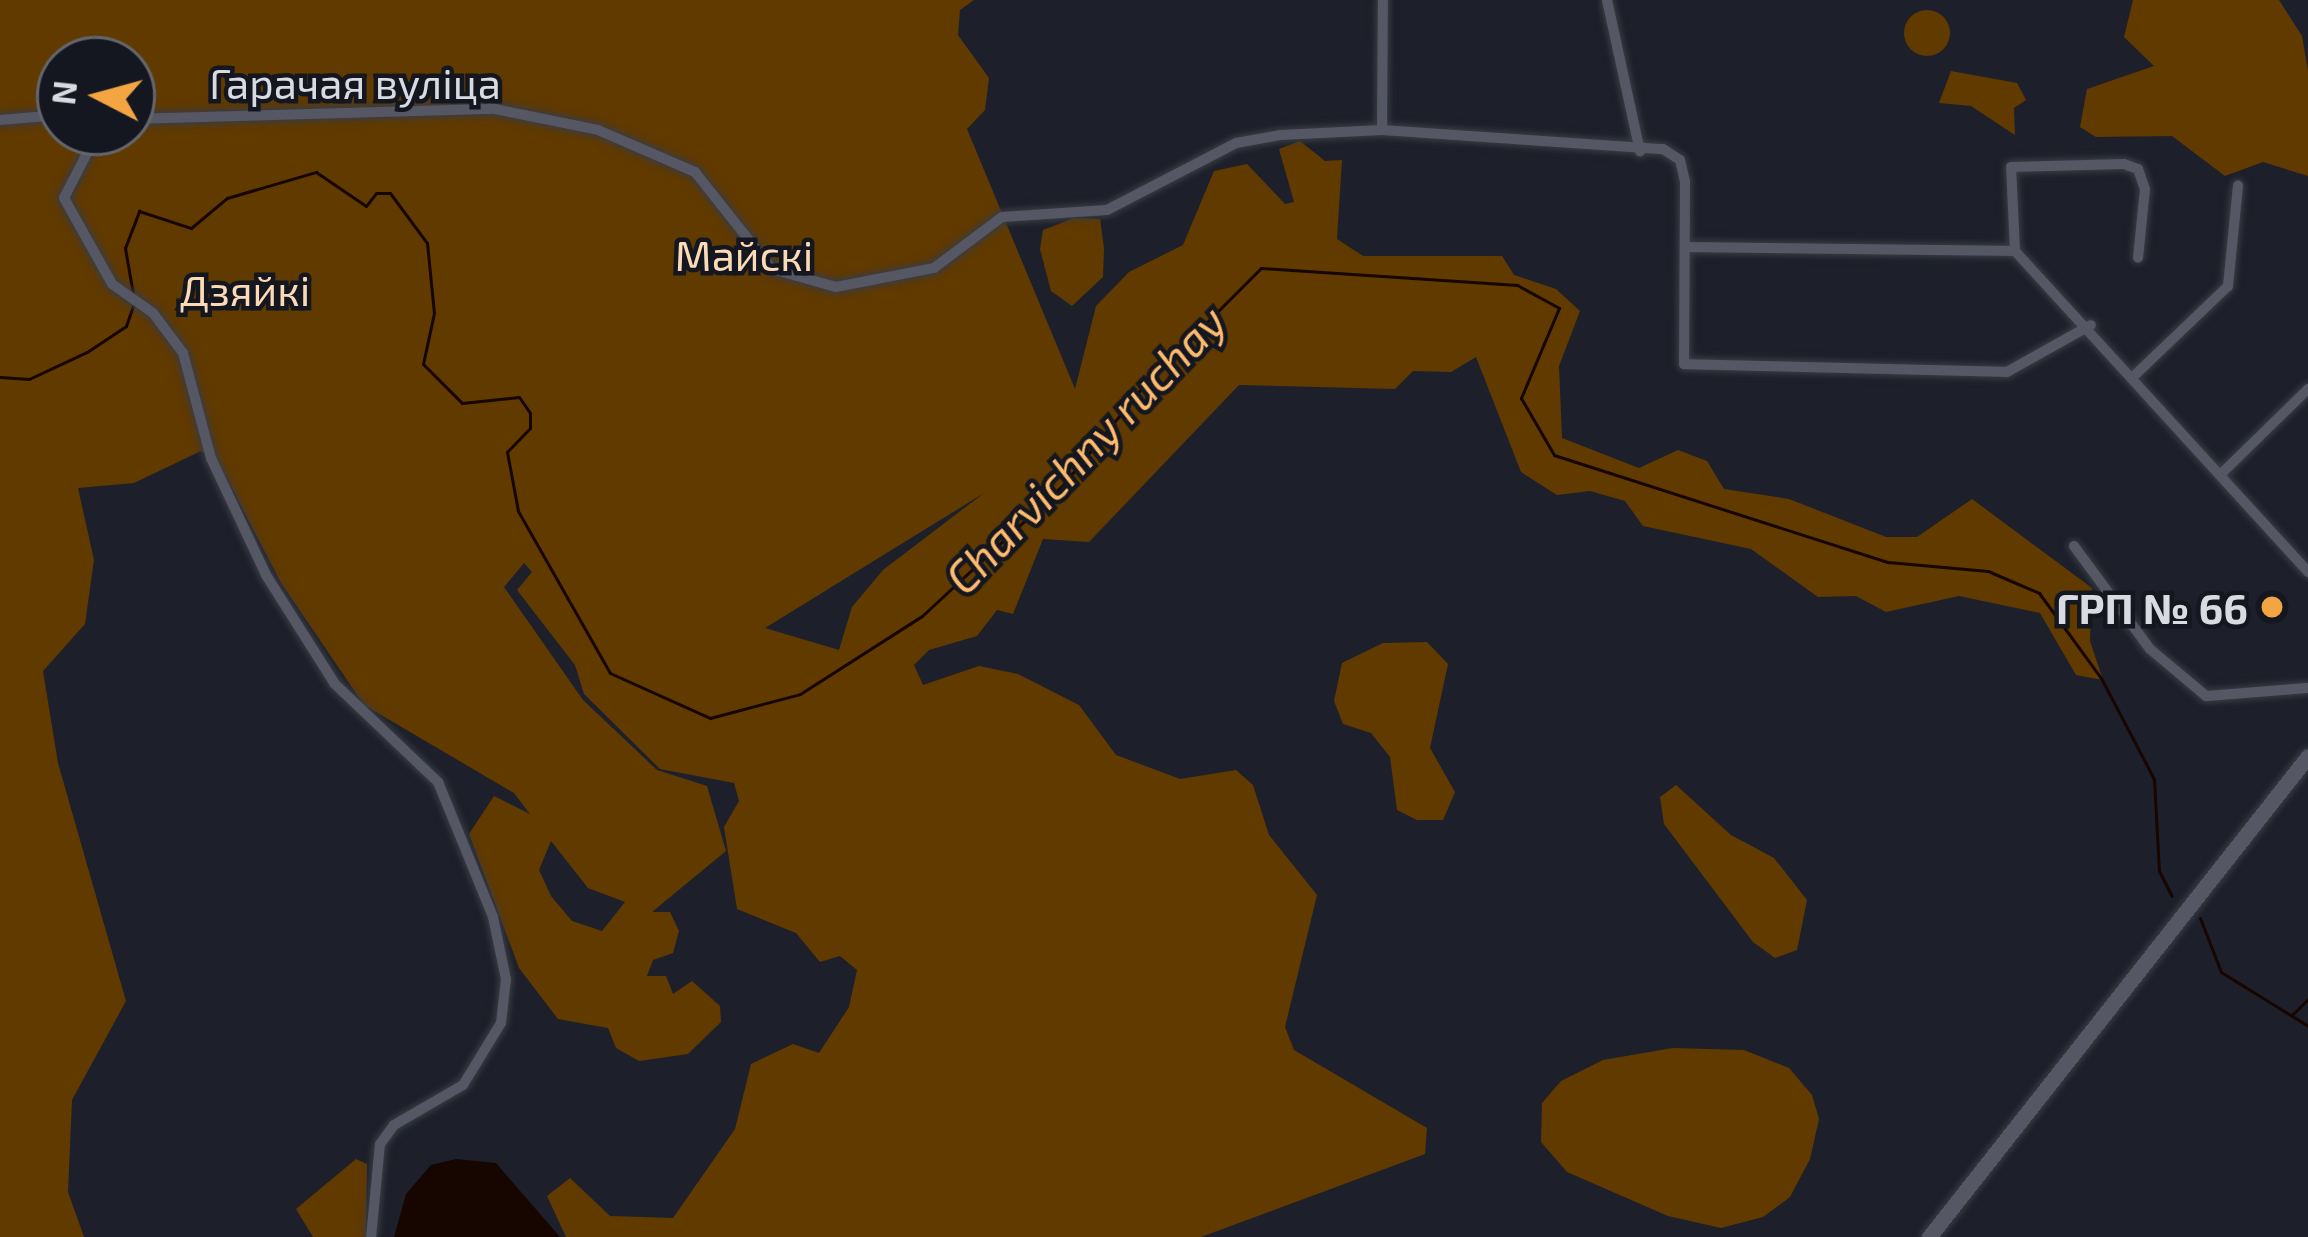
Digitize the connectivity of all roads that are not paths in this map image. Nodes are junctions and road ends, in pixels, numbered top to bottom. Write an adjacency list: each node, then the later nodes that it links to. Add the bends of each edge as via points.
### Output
1 (1383, 0): 6 (street)
2 (1607, 0): 7 (street)
3 (36, 117): 5 (street)
4 (156, 118): 6 (street, Гарачая вуліца, via 495,109 598,130 695,172 772,269 836,287 934,268 1002,217 1107,210 1236,143)
5 (0, 120)
6 (1382, 130): 7 (street)
7 (1640, 151): 10 (street, via 1681,160)
8 (82, 156): 21 (street, via 63,184 64,198 112,284 153,313 183,353 211,458 266,575 335,684 438,782 493,917 506,979 502,1023 463,1085 394,1125 380,1144)
9 (2238, 185): 14 (street, via 2228,286)
10 (1688, 247): 11 (street); 13 (street, via 1684,364 2008,372)
11 (2015, 250): 12 (street, via 2011,167 2138,169); 13 (street)
12 (2138, 258)
13 (2091, 325): 14 (street)
14 (2136, 374): 16 (street)
15 (2308, 389): 16 (street)
16 (2221, 474): 18 (street)
17 (2074, 546): 19 (street, via 2150,649 2206,696)
18 (2308, 572)
19 (2308, 688)
20 (2308, 756): 22 (main road)
21 (371, 1237)
22 (1929, 1237)

